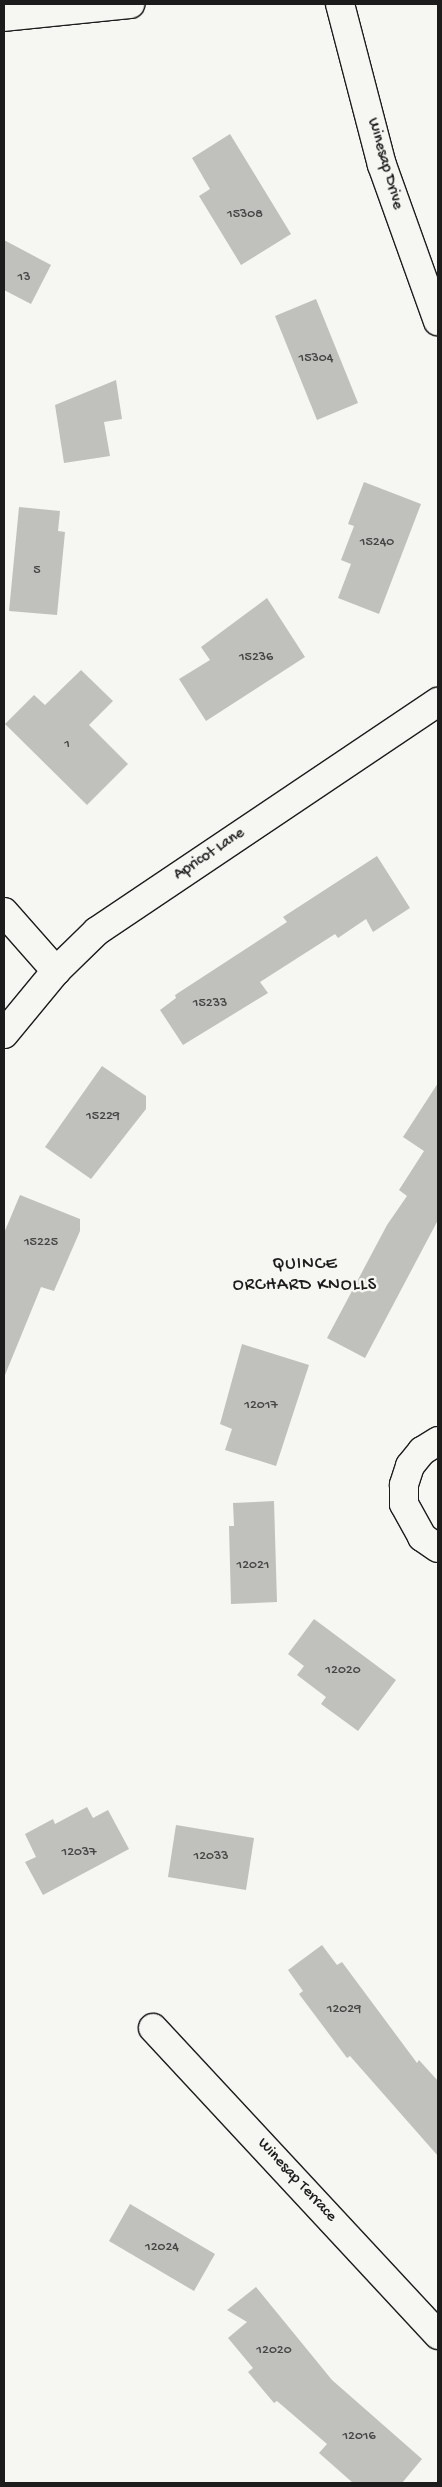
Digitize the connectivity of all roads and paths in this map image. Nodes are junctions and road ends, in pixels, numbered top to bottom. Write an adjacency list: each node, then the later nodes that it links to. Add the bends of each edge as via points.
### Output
1 (130, 4): 3 (street)
2 (340, 4): 4 (street, Winesap Drive, via 382,166)
3 (4, 17)
4 (438, 322)
5 (438, 702): 7 (street, Apricot Lane, via 96,931)
6 (4, 912): 7 (street)
7 (56, 971): 8 (street, Apricot Lane)
8 (4, 1034)
9 (438, 1441): 10 (street, via 422,1451 410,1466 404,1485 404,1504 422,1537)
10 (438, 1548)
11 (153, 2028): 12 (street, Winesap Terrace)
12 (438, 2335)

